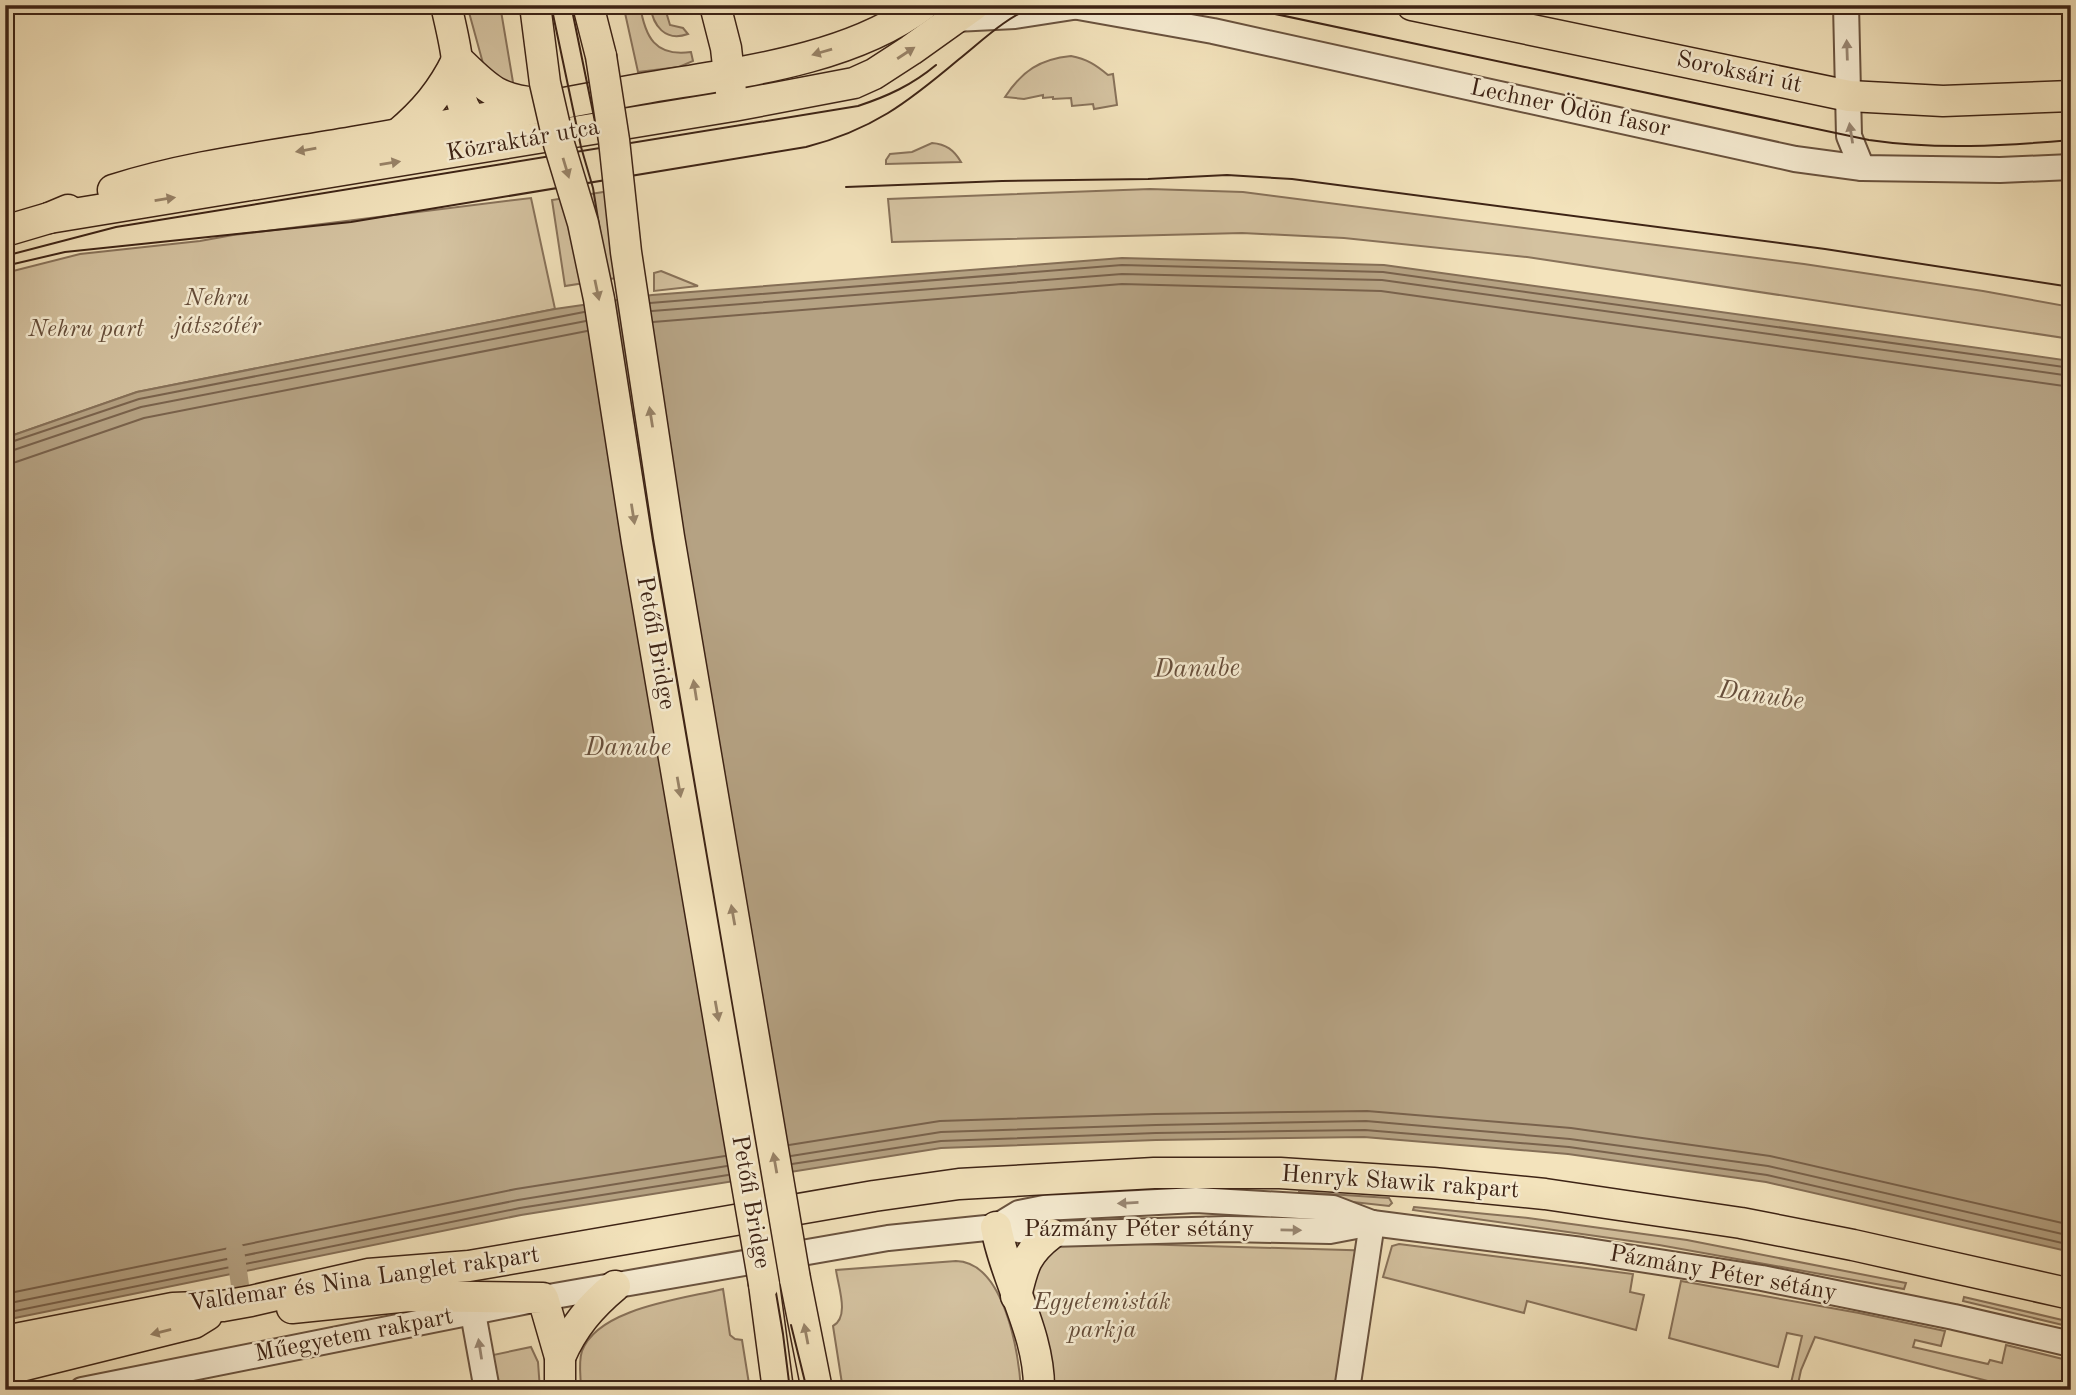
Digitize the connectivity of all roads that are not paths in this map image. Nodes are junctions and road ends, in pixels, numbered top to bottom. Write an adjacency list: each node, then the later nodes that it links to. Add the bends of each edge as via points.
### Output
1 (446, 5): 12 (main road)
2 (535, 5): 45 (main road, Petőfi Bridge, one-way to 45, bridge, via 545,83 599,299 764,1283)
3 (588, 5): 11 (main road)
4 (600, 5): 11 (main road)
5 (923, 5): 13 (main road, Közraktár utca, one-way to 13, via 854,42)
6 (1412, 5): 16 (main road, Soroksári út)
7 (1846, 5): 16 (street, one-way to 7)
8 (1070, 6): 10 (street, Lechner Ödön fasor, via 1015,16); 24 (street, Lechner Ödön fasor, via 1213,31 1795,159)
9 (716, 9): 13 (main road); 15 (main road, via 705,54)
10 (964, 12): 19 (main road, Közraktár utca, one-way to 10, via 854,83)
11 (601, 56): 46 (main road, Petőfi Bridge, one-way to 11, bridge, via 669,537)
12 (457, 59): 18 (main road, via 499,95 514,101); 20 (main road, via 458,95); 21 (main road, via 433,101)
13 (729, 74): 15 (main road, Közraktár utca); 19 (main road)
14 (2071, 77): 17 (street)
15 (687, 81): 18 (main road, Közraktár utca)
16 (1849, 96): 17 (main road, Soroksári út, via 1943,101); 24 (street, one-way to 16, via 1849,136)
17 (2059, 96)
18 (556, 104): 20 (main road, Közraktár utca)
19 (733, 106): 22 (main road, Közraktár utca)
20 (471, 121): 21 (main road, Közraktár utca); 22 (main road); 23 (main road)
21 (398, 134): 26 (main road, Közraktár utca, one-way to 26, via 203,168 115,189)
22 (507, 144): 23 (main road, Közraktár utca)
23 (449, 154): 26 (main road, Közraktár utca, one-way to 23)
24 (1862, 167): 25 (street, Lechner Ödön fasor)
25 (2071, 167)
26 (49, 218): 27 (main road, Közraktár utca)
27 (5, 231)
28 (724, 1221): 33 (main road, Henryk Sławik rakpart, via 959,1184 1141,1174 1280,1173 1545,1194 1728,1221); 36 (main road, Valdemar és Nina Langlet rakpart, via 469,1266 368,1274)
29 (1372, 1223): 30 (street, Pázmány Péter sétány, one-way to 30, via 1333,1208 1196,1200 1044,1208 1019,1213); 31 (street, Pázmány Péter sétány, one-way to 29, via 1330,1231); 39 (street, Pázmány Péter sétány, via 1762,1278); 48 (street)
30 (996, 1227): 31 (street, Pázmány Péter sétány); 32 (street, Műegyetem rakpart, via 888,1238); 34 (main road)
31 (1051, 1234): 34 (main road, via 1027,1259)
32 (615, 1286): 35 (street, Műegyetem rakpart); 40 (main road, via 586,1312)
33 (2071, 1294)
34 (1016, 1296): 47 (main road, via 1034,1346)
35 (543, 1298): 36 (main road, via 410,1296 263,1311); 37 (street, Műegyetem rakpart); 40 (main road)
36 (223, 1306): 38 (main road, Valdemar és Nina Langlet rakpart, via 173,1308); 41 (main road, one-way to 41, via 194,1323)
37 (473, 1313): 42 (street, Műegyetem rakpart); 43 (street, one-way to 37)
38 (5, 1341)
39 (2071, 1344)
40 (559, 1357): 44 (main road)
41 (5, 1370)
42 (82, 1390)
43 (487, 1390)
44 (560, 1390)
45 (778, 1390)
46 (817, 1390)
47 (1039, 1390)
48 (1347, 1390)

